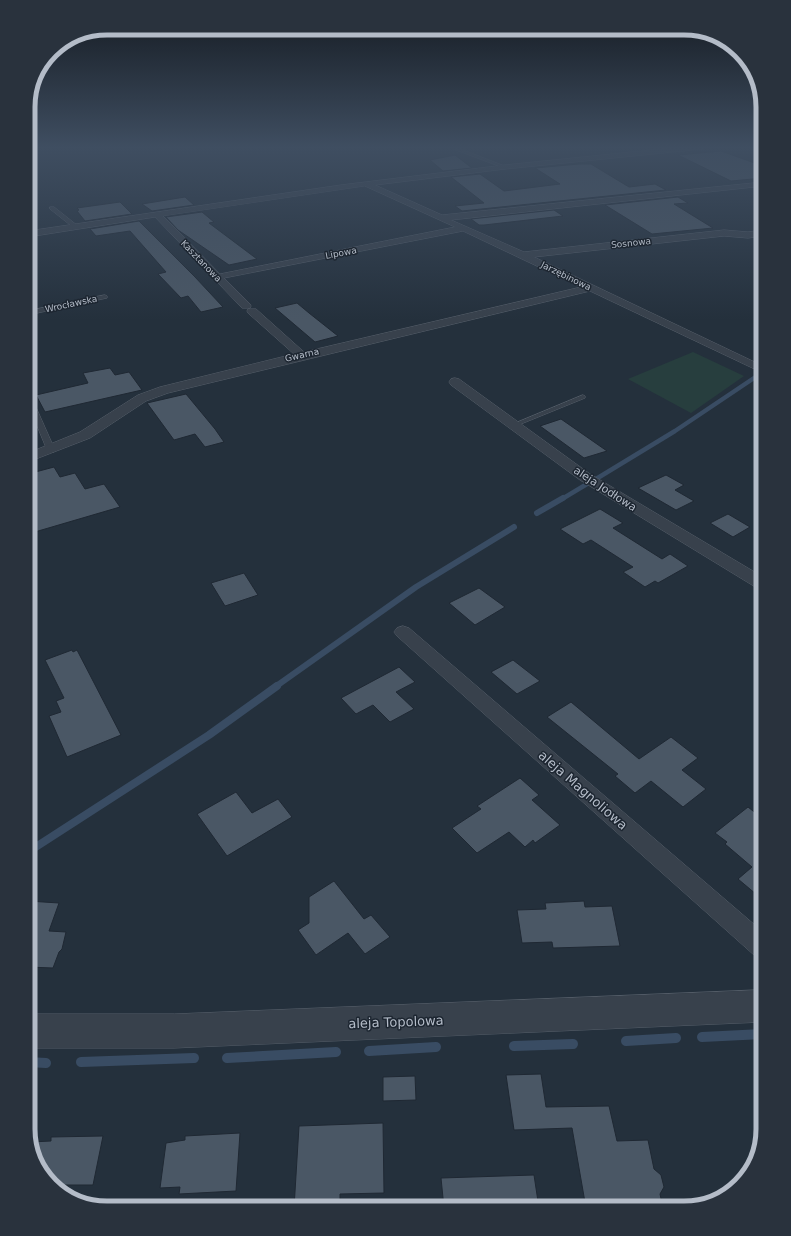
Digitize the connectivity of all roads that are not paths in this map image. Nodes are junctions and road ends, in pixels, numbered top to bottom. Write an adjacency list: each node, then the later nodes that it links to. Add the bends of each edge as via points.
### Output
1 (230, 205): 5 (street)
2 (412, 205): 6 (street, Jarzębinowa)
3 (568, 205): 6 (street)
4 (52, 208): 7 (lane)
5 (157, 215): 7 (street); 12 (street, Kasztanowa)
6 (442, 218): 8 (street, Jarzębinowa)
7 (76, 227): 9 (street)
8 (465, 228): 11 (street, Jarzębinowa); 12 (street, Lipowa)
9 (35, 233)
10 (756, 233): 11 (street, Sosnowa, via 724,233)
11 (523, 255): 13 (street, Jarzębinowa)
12 (217, 277): 16 (street, Kasztanowa)
13 (589, 288): 16 (street, Gwarna); 17 (street, Jarzębinowa)
14 (105, 297): 15 (lane, Wrocławska)
15 (35, 312)
16 (300, 355): 22 (street, Gwarna, via 142,398 85,435)
17 (756, 367)
18 (455, 382): 21 (street, aleja Jodłowa)
19 (583, 397): 21 (lane)
20 (35, 412): 22 (lane)
21 (514, 425): 24 (street, aleja Jodłowa, via 585,477)
22 (51, 450): 23 (street, Gwarna)
23 (35, 456)
24 (756, 580)
25 (403, 632): 26 (street, aleja Magnoliowa)
26 (756, 941)
27 (756, 1006): 28 (street, aleja Topolowa, via 174,1031)
28 (35, 1030)

